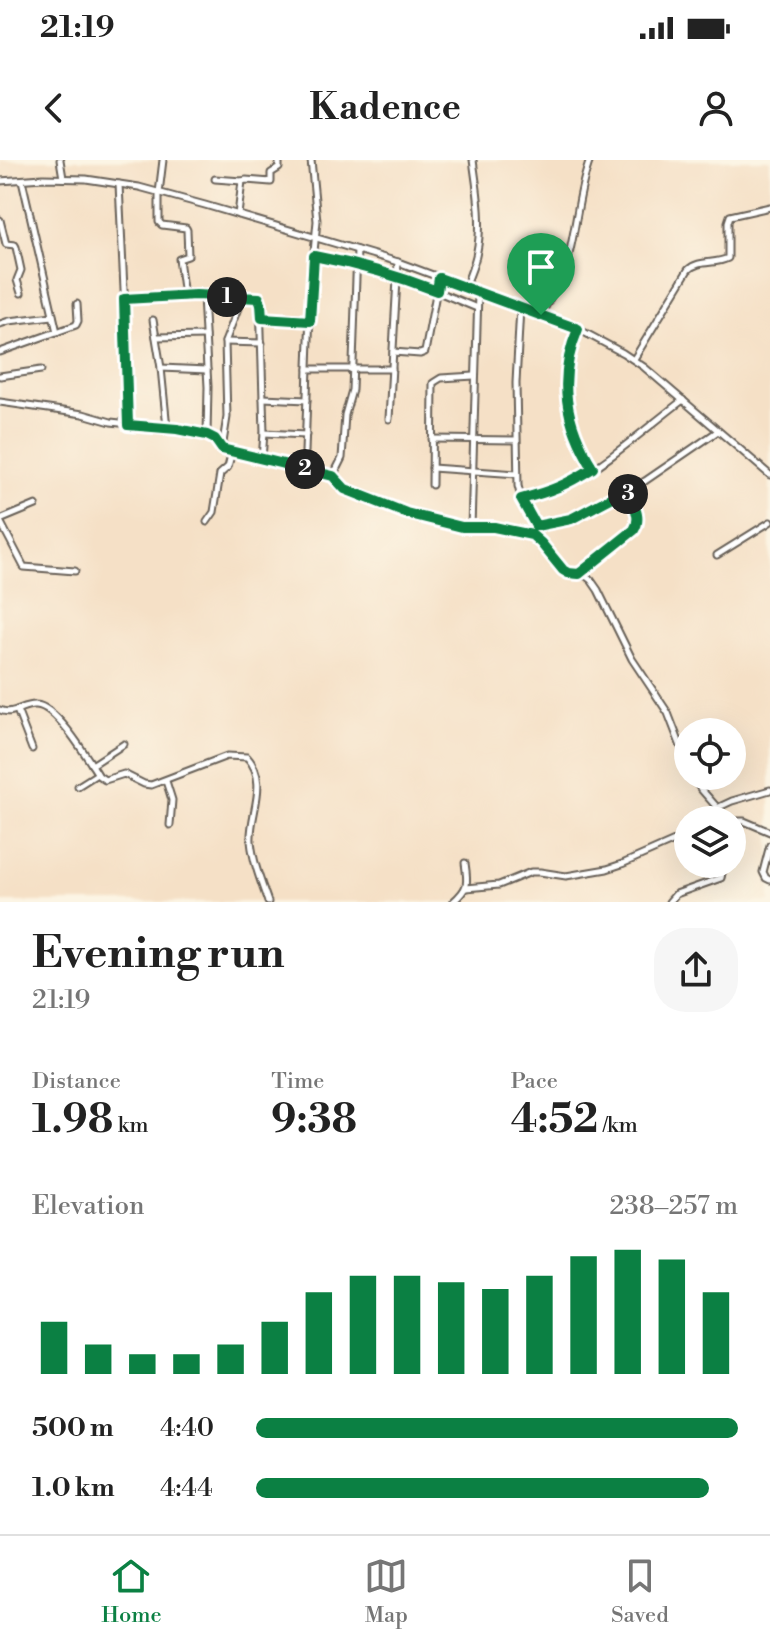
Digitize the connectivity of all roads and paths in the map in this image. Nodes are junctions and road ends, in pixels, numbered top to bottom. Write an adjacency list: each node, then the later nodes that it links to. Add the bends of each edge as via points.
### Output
1 (60, 160): 7 (street)
2 (163, 160): 13 (street)
3 (279, 160): 11 (street, via 271,182)
4 (311, 160): 17 (street)
5 (473, 160): 24 (street, via 479,240)
6 (590, 160): 35 (street, via 569,255)
7 (63, 178): 9 (street); 12 (street)
8 (215, 179): 11 (street)
9 (22, 180): 10 (street); 36 (street)
10 (0, 181)
11 (242, 181): 15 (street)
12 (119, 184): 13 (street); 31 (street)
13 (159, 193): 15 (street); 28 (street, via 161,224 187,229 188,256 179,259)
14 (770, 207): 49 (street, via 730,216 728,258 688,270)
15 (238, 215): 17 (street)
16 (0, 220): 26 (street, via 6,244 16,247)
17 (317, 237): 18 (street); 19 (street)
18 (357, 250): 20 (street); 21 (street)
19 (314, 256): 21 (street); 39 (street)
20 (398, 262): 22 (street); 23 (street)
21 (356, 264): 22 (street); 52 (street)
22 (397, 275): 25 (street); 48 (street)
23 (439, 278): 24 (street); 25 (street)
24 (465, 288): 27 (street)
25 (437, 291): 34 (street); 48 (street, via 425,352)
26 (21, 293)
27 (478, 293): 33 (street); 34 (street)
28 (184, 296): 29 (street); 31 (street)
29 (203, 296): 30 (street); 43 (street)
30 (242, 298): 37 (street, via 260,299); 45 (street)
31 (124, 299): 63 (street)
32 (77, 304): 42 (street, via 78,324)
33 (520, 307): 35 (street); 71 (street)
34 (477, 308): 57 (street)
35 (541, 315): 41 (street)
36 (53, 316): 40 (street); 42 (street)
37 (262, 318): 39 (street); 46 (street)
38 (153, 320): 44 (street)
39 (310, 321): 51 (street)
40 (0, 322)
41 (578, 329): 49 (street); 77 (street, via 568,355 567,406)
42 (57, 332): 47 (street)
43 (205, 336): 44 (street); 55 (street)
44 (156, 337): 50 (street)
45 (225, 342): 46 (street); 72 (street, via 227,417)
46 (262, 343): 58 (street)
47 (0, 352)
48 (393, 352): 53 (street)
49 (634, 359): 60 (street)
50 (161, 368): 55 (street); 64 (street)
51 (308, 369): 52 (street); 59 (street)
52 (353, 369): 53 (street); 81 (street, via 342,458)
53 (392, 369): 62 (street)
54 (41, 370): 56 (street)
55 (207, 370): 67 (street)
56 (0, 376)
57 (474, 376): 69 (street, via 433,383); 70 (street)
58 (263, 398): 59 (street); 66 (street)
59 (307, 400): 68 (street)
60 (683, 400): 65 (street); 77 (street)
61 (0, 402): 63 (street)
62 (389, 419)
63 (128, 425): 64 (street)
64 (167, 428): 67 (street)
65 (718, 431): 80 (street); 83 (street)
66 (264, 433): 68 (street); 75 (street)
67 (207, 435): 72 (street)
68 (306, 435): 74 (street)
69 (432, 439): 70 (street); 76 (street)
70 (474, 440): 71 (street); 78 (street)
71 (516, 440): 79 (street)
72 (222, 449): 73 (street)
73 (232, 451): 75 (street); 87 (street)
74 (305, 452)
75 (262, 459): 81 (street)
76 (432, 468): 78 (street); 82 (street)
77 (593, 468): 84 (street, via 568,484)
78 (474, 471): 79 (street); 90 (street)
79 (517, 474): 84 (street)
80 (770, 475)
81 (333, 476): 90 (street, via 345,489 391,508)
82 (432, 485)
83 (626, 490): 89 (street, via 571,519); 94 (street, via 637,526)
84 (521, 499): 89 (street)
85 (36, 505): 86 (street)
86 (0, 521): 93 (street, via 24,567)
87 (207, 522)
88 (770, 522): 92 (street)
89 (536, 526): 91 (street)
90 (471, 528): 91 (street)
91 (532, 535): 94 (street, via 563,570)
92 (717, 555)
93 (75, 571)
94 (579, 574): 97 (street, via 598,590)
95 (17, 710): 96 (street); 99 (street); 100 (street, via 34,705 46,709)
96 (0, 711)
97 (674, 729)
98 (124, 744): 100 (street)
99 (32, 749)
100 (92, 765): 101 (street)
101 (97, 774): 102 (street, via 105,780 124,774 151,785); 103 (street)
102 (166, 781): 109 (street, via 172,800); 117 (street, via 227,756 251,760 258,794 251,845)
103 (78, 786)
104 (703, 790): 106 (street)
105 (770, 790): 107 (street)
106 (715, 806)
107 (721, 806)
108 (746, 822): 110 (street)
109 (170, 825)
110 (770, 832)
111 (674, 841): 116 (street, via 607,869 566,876 531,872 499,885)
112 (770, 845): 115 (street, via 763,872)
113 (465, 863): 116 (street)
114 (721, 878): 119 (street, via 676,894)
115 (770, 880)
116 (466, 888): 118 (street)
117 (268, 902)
118 (453, 902)
119 (669, 902)

